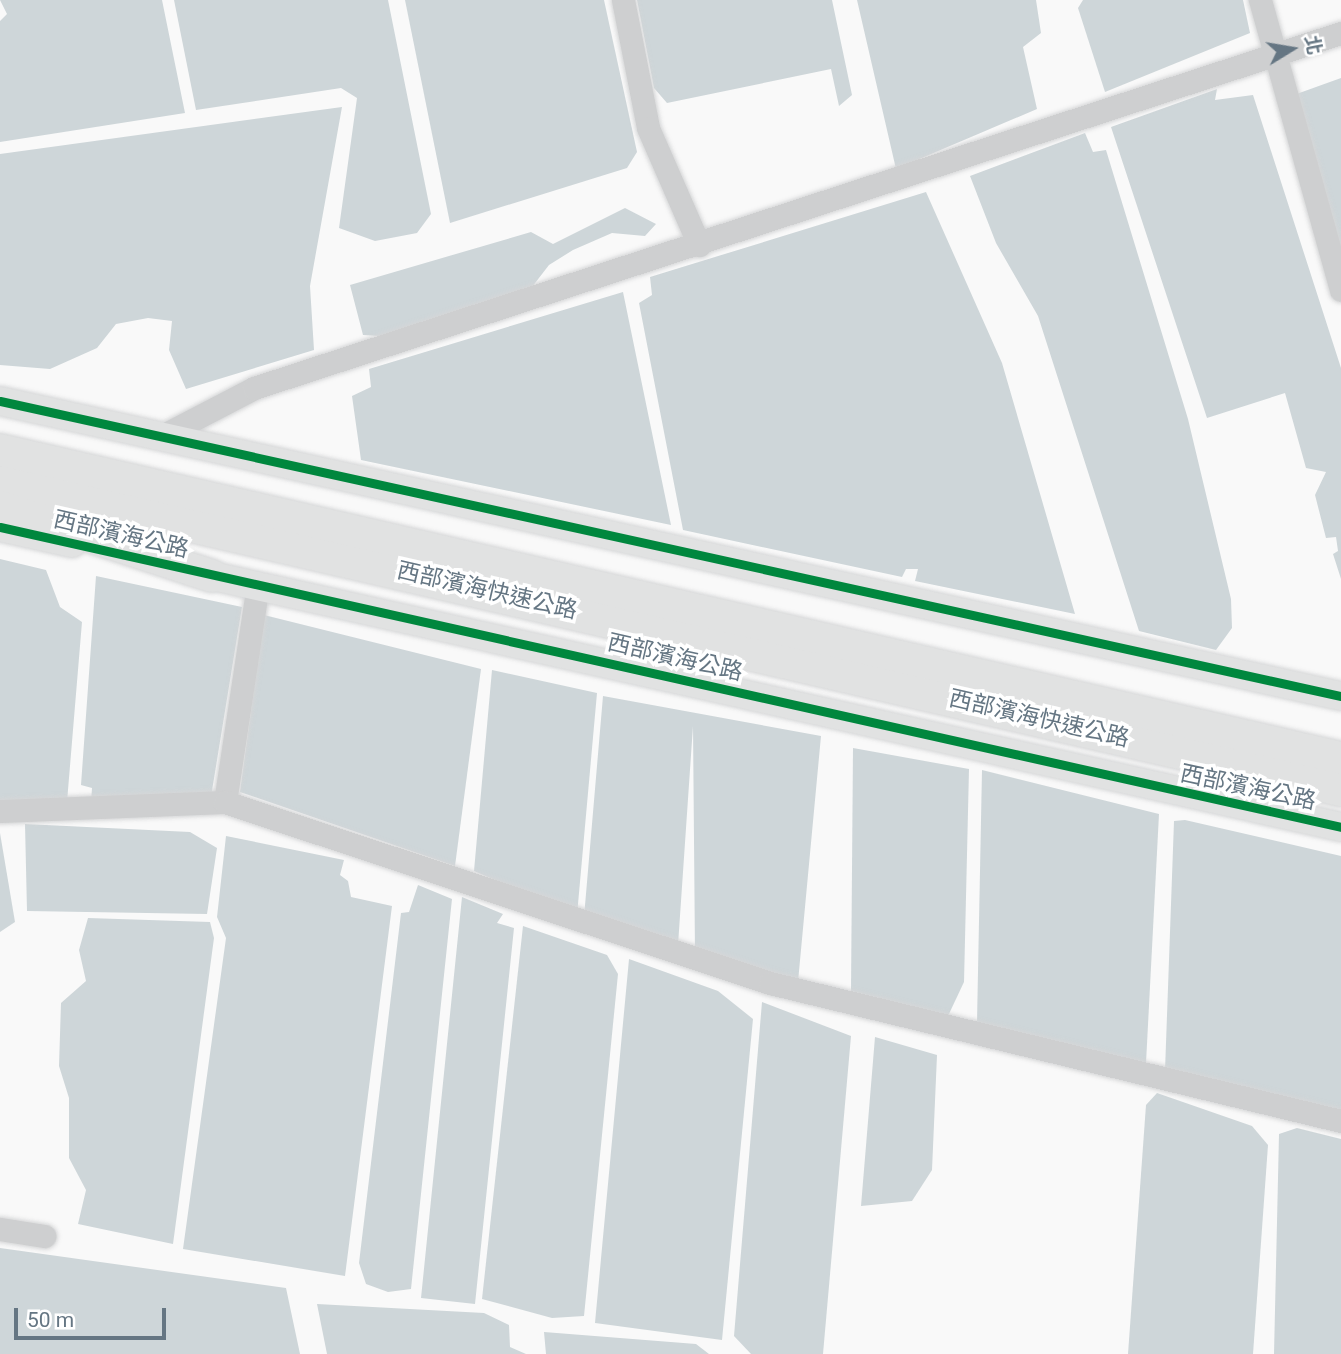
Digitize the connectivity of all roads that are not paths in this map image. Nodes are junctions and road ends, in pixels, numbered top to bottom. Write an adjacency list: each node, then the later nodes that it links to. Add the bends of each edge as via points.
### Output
1 (623, 0): 5 (street, via 648,128)
2 (1260, 0): 4 (street)
3 (1341, 33): 4 (street)
4 (1272, 57): 5 (street); 6 (street)
5 (699, 245): 8 (street, via 254,388)
6 (1341, 290)
7 (0, 401): 8 (main road)
8 (160, 437): 15 (main road)
9 (0, 450): 16 (highway, 西部濱海快速公路)
10 (0, 482): 17 (highway, 西部濱海快速公路)
11 (0, 507): 13 (highway)
12 (0, 527): 13 (main road, 西部濱海公路)
13 (212, 576): 14 (main road, 西部濱海公路)
14 (258, 584): 18 (street); 20 (main road, 西部濱海公路)
15 (1341, 696)
16 (1341, 758)
17 (1341, 790)
18 (225, 802): 19 (street); 21 (street, via 771,983)
19 (0, 811)
20 (1341, 827)
21 (1341, 1121)
22 (0, 1229): 23 (street)
23 (44, 1236)

